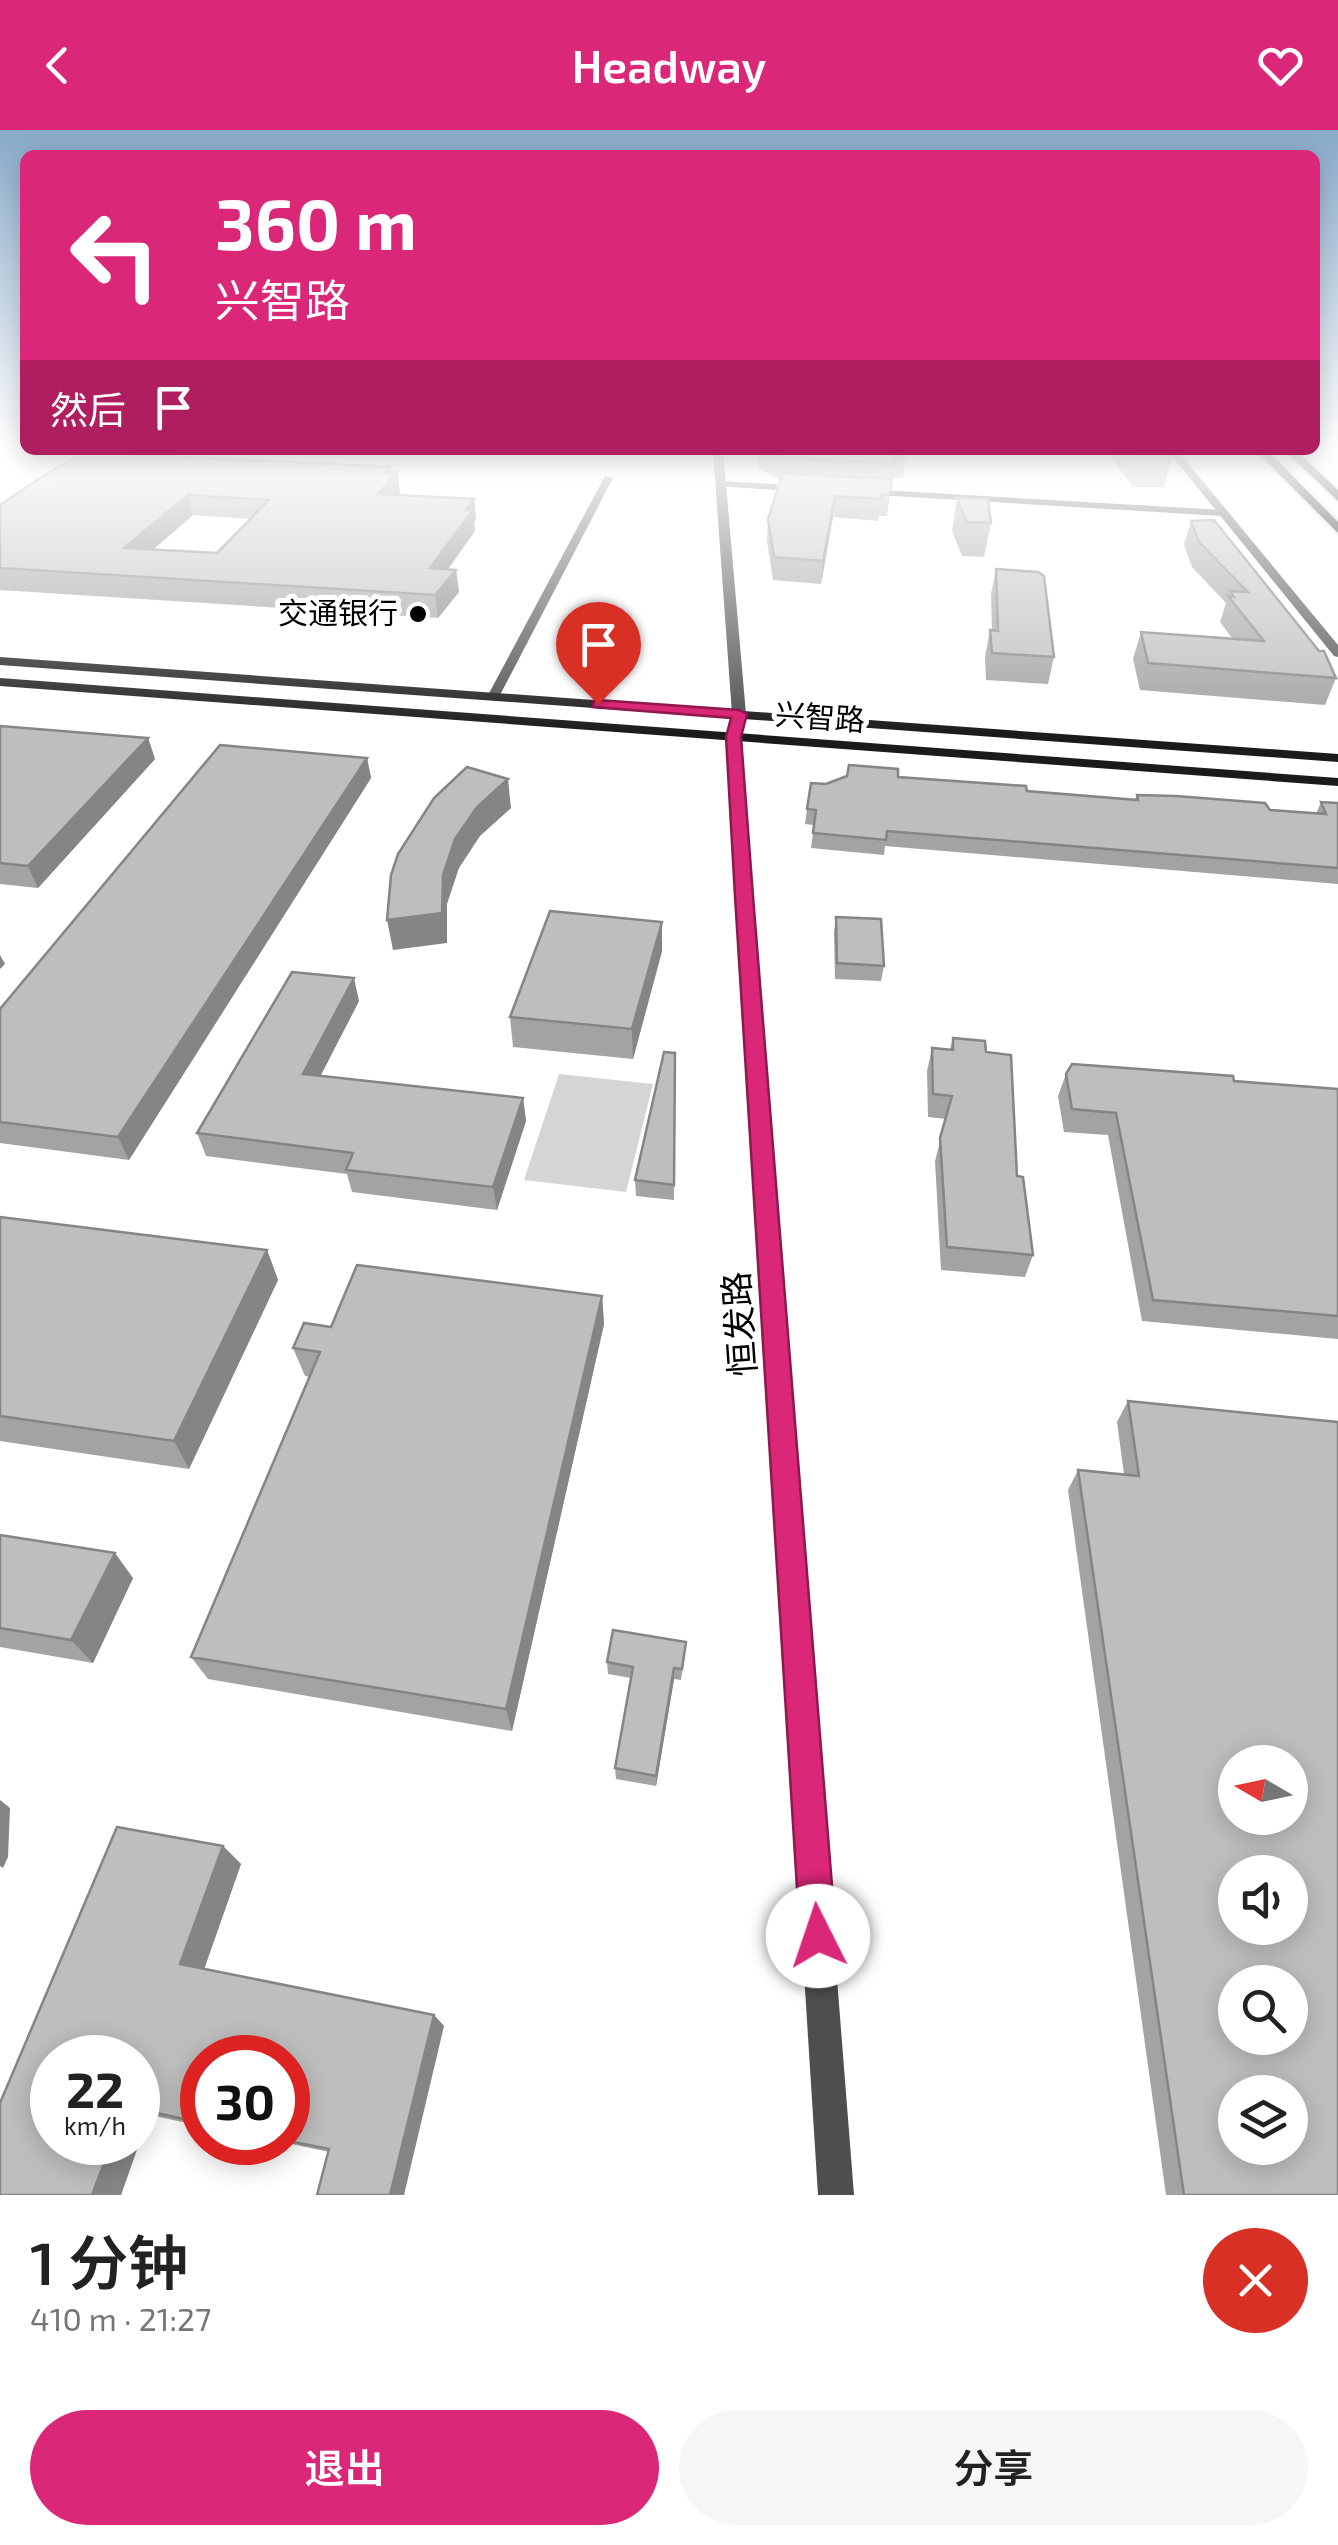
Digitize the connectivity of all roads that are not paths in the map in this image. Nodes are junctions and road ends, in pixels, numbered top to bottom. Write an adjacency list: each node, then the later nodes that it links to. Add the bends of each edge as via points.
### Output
1 (575, 540): 7 (street)
2 (724, 540): 8 (street, 恒发路)
3 (1245, 540): 4 (street)
4 (1338, 653)
5 (0, 661): 7 (main road, 兴智路)
6 (0, 682): 8 (main road, 兴智路)
7 (493, 696): 8 (main road, 兴智路)
8 (736, 726): 9 (main road, 兴智路); 10 (main road, 兴智路); 11 (street, 恒发路)
9 (1338, 758)
10 (1338, 782)
11 (836, 2195)

